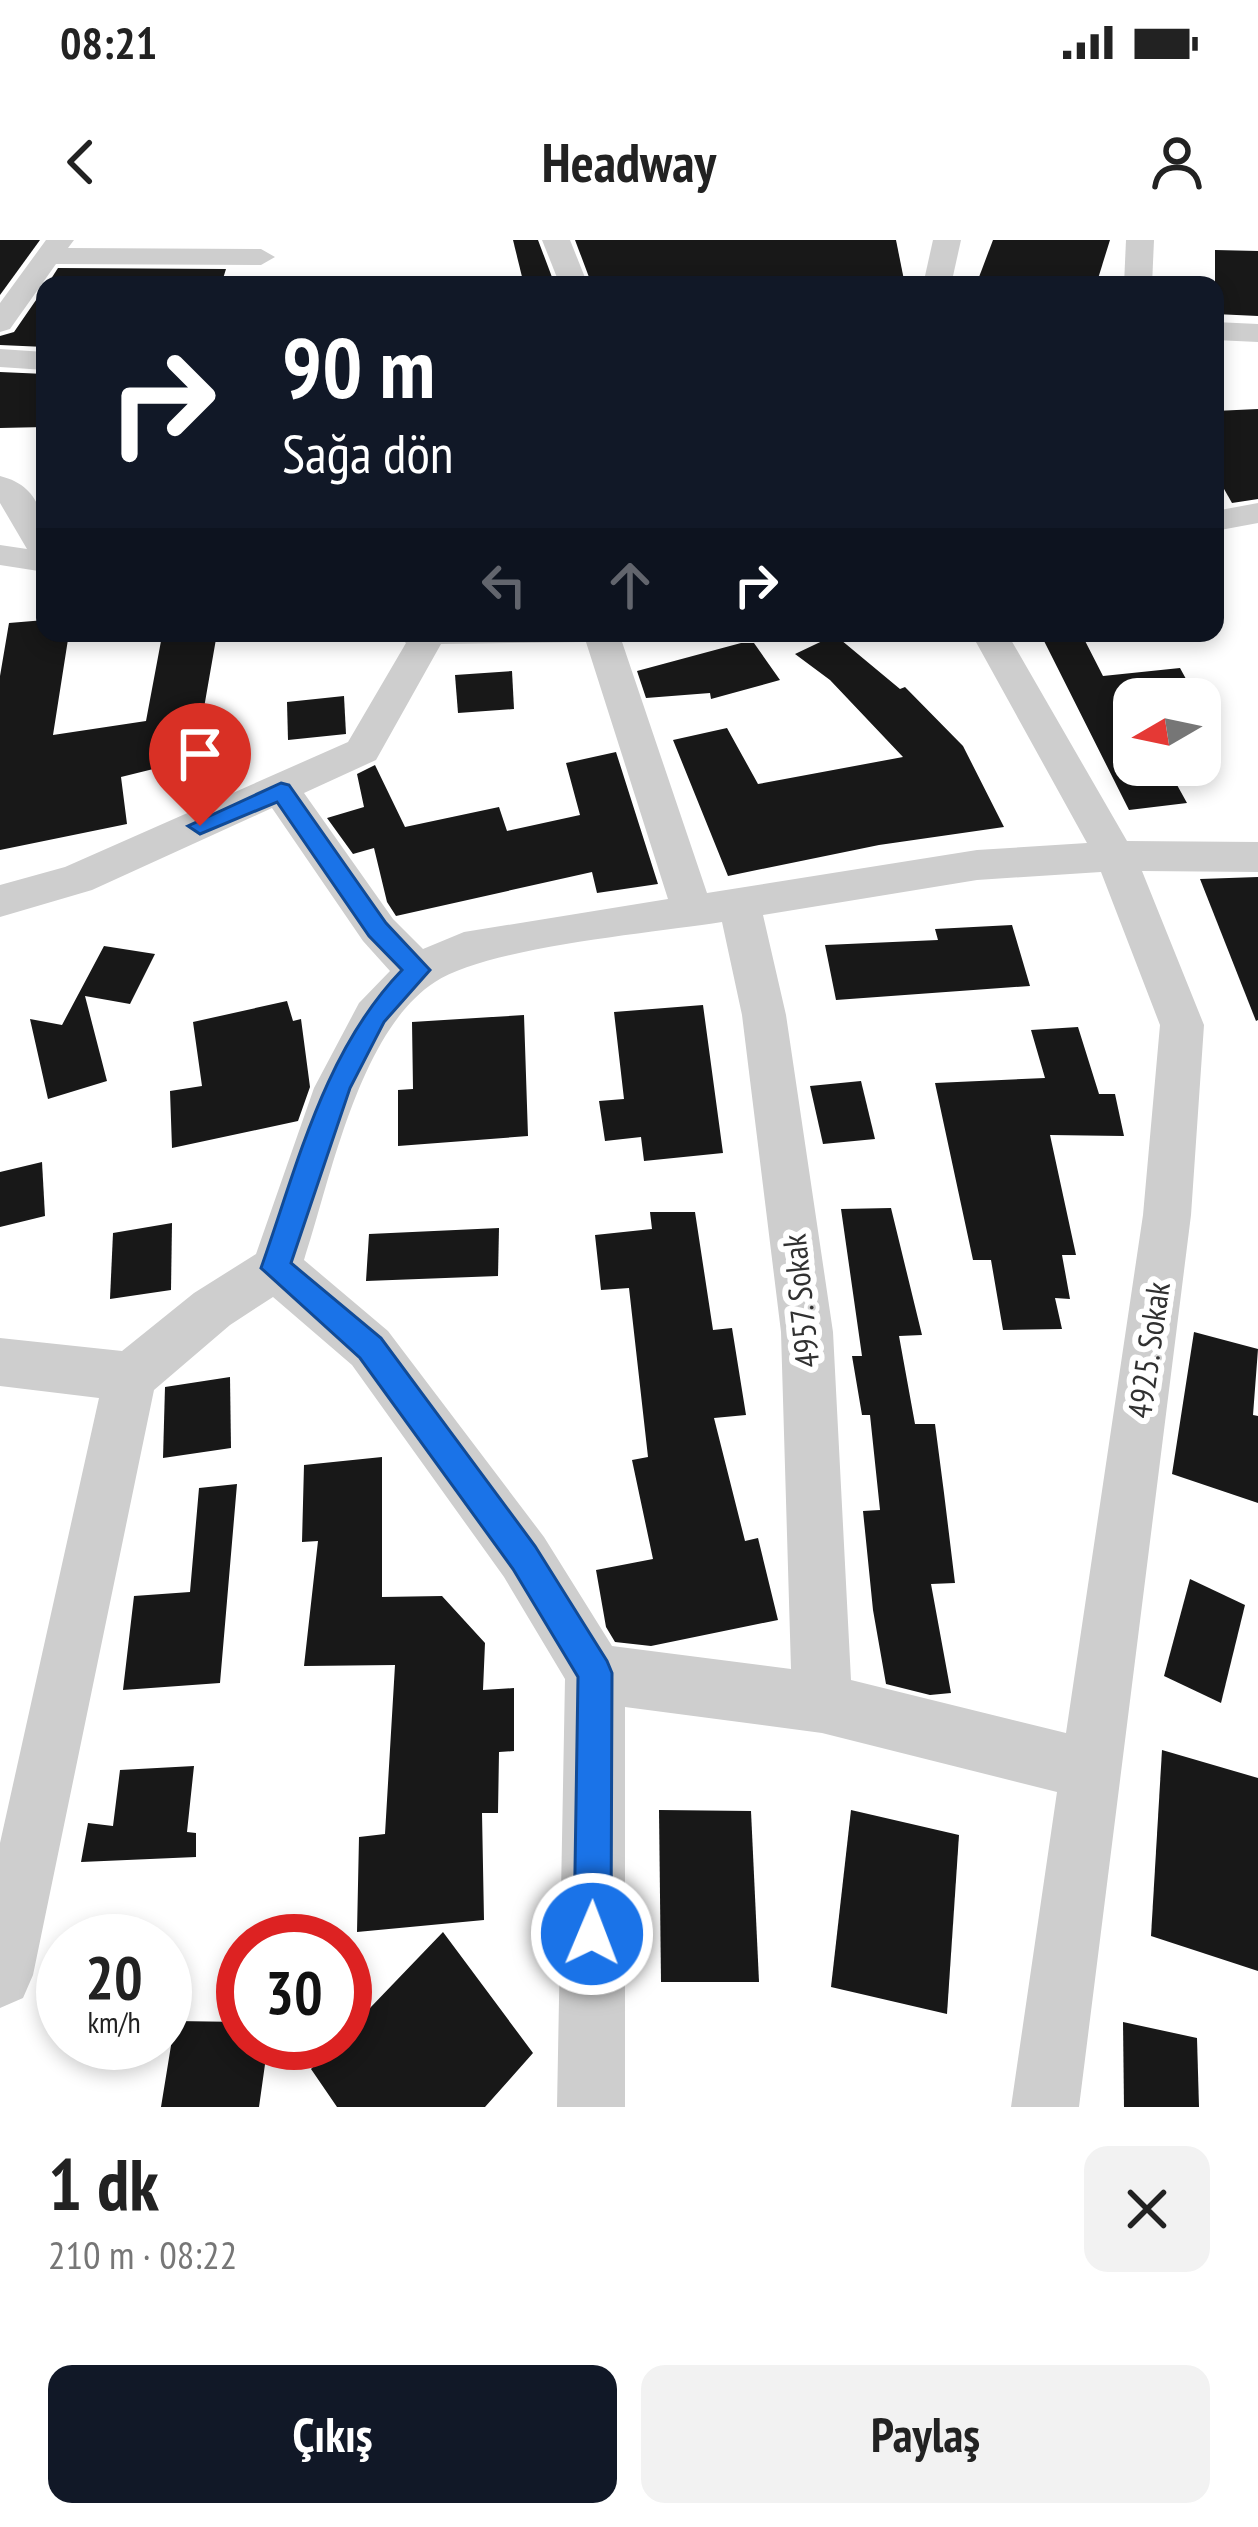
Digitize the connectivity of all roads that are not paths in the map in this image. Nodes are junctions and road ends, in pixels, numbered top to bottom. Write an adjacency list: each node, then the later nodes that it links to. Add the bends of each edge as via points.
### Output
1 (556, 240): 7 (street)
2 (947, 240): 8 (street)
3 (1140, 240): 9 (street)
4 (55, 248): 5 (street); 10 (street)
5 (265, 248): 6 (street)
6 (252, 276)
7 (570, 276)
8 (939, 276)
9 (1138, 276)
10 (0, 323)
11 (1224, 331): 12 (street)
12 (1258, 333)
13 (0, 358): 14 (street)
14 (36, 360)
15 (0, 486): 18 (street)
16 (1258, 513): 17 (street)
17 (1224, 519)
18 (36, 532)
19 (0, 555): 20 (street)
20 (36, 561)
21 (416, 642): 24 (street, via 362,751)
22 (605, 642): 28 (street, 4957. Sokak)
23 (994, 642): 25 (street, 4925. Sokak)
24 (281, 791): 27 (street, via 77,879); 29 (street, via 378,930)
25 (1115, 856): 26 (street); 28 (street, via 976,865); 35 (street, 4925. Sokak, via 1182,1025 1167,1216)
26 (1258, 857)
27 (0, 901)
28 (716, 907): 29 (street, via 464,948); 34 (street, 4957. Sokak, via 764,1015 807,1332)
29 (417, 970): 30 (street, via 374,1015 337,1088)
30 (276, 1268): 32 (street); 33 (street, via 370,1348 524,1557)
31 (0, 1362): 32 (street)
32 (130, 1377): 36 (street)
33 (595, 1673): 34 (street); 37 (street)
34 (822, 1703): 35 (street)
35 (1088, 1768): 38 (street, 4925. Sokak)
36 (0, 1976)
37 (591, 2107)
38 (1045, 2107)

